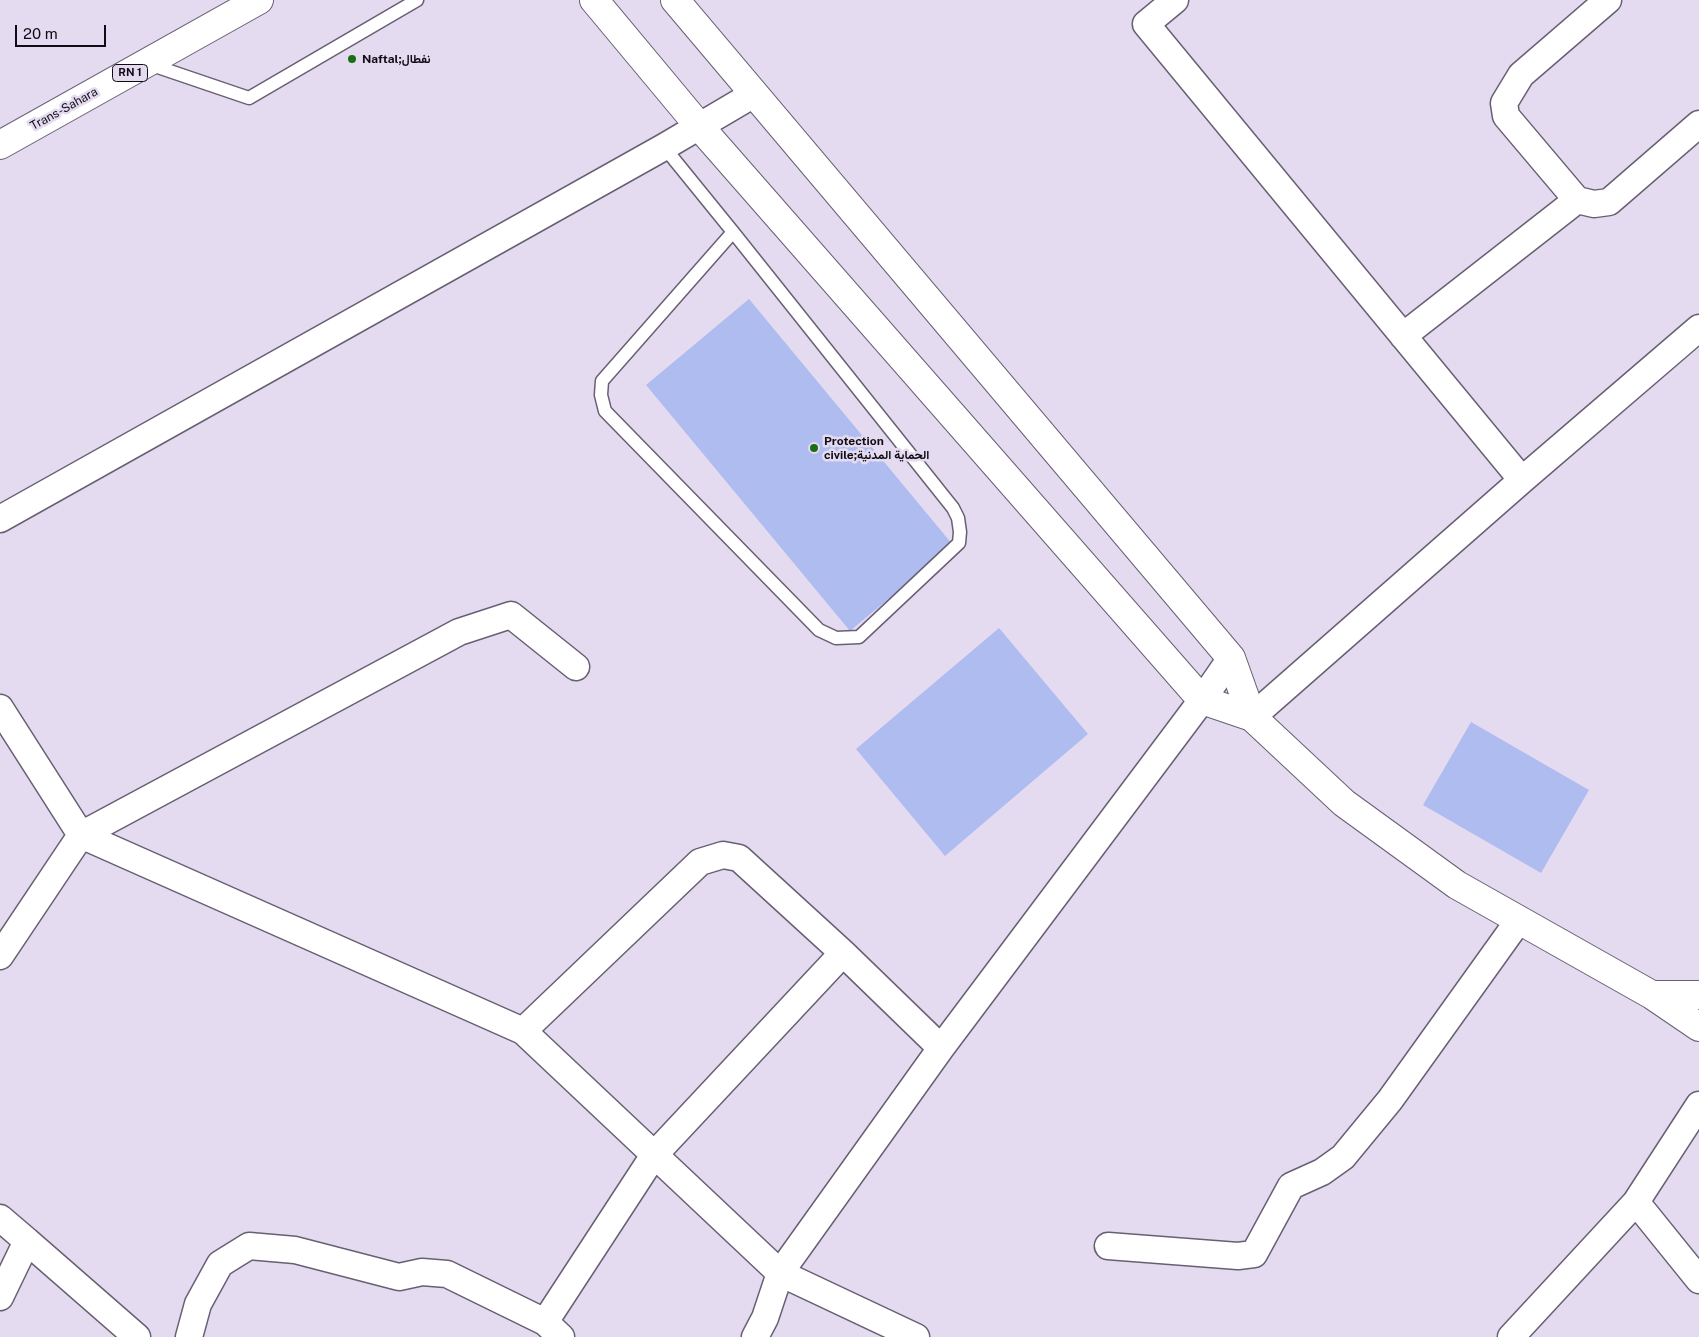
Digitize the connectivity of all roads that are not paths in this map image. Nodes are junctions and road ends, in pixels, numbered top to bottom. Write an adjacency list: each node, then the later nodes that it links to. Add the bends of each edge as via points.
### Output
1 (259, 0): 7 (street, Trans-Sahara / RN 1)
2 (417, 0): 7 (lane, via 249,98)
3 (594, 0): 10 (street)
4 (675, 0): 8 (street)
5 (1175, 0): 16 (street, via 1146,24)
6 (1608, 0): 13 (street, via 1521,76 1504,103 1506,116)
7 (146, 63): 11 (street, Trans-Sahara / RN 1)
8 (754, 94): 10 (street); 19 (street)
9 (1699, 124): 13 (street, via 1609,202 1594,204)
10 (699, 126): 12 (street); 21 (street)
11 (0, 145)
12 (664, 147): 14 (lane); 18 (street)
13 (1577, 200): 16 (street)
14 (733, 232): 14 (lane, via 958,518 959,543 859,637 836,638 819,630 605,411 602,381)
15 (1699, 328): 17 (street)
16 (1403, 336): 17 (street)
17 (1522, 480): 23 (street)
18 (0, 519)
19 (1231, 658): 21 (street); 23 (street)
20 (576, 668): 24 (street, via 511,615 459,632)
21 (1202, 700): 23 (street); 32 (street)
22 (0, 708): 24 (street)
23 (1252, 717): 25 (street, via 1344,803 1457,885)
24 (81, 835): 27 (street); 31 (street)
25 (1518, 920): 28 (street); 38 (street, via 1390,1100 1343,1157 1322,1172 1291,1186 1254,1254 1238,1256)
26 (843, 953): 31 (street, via 740,858 723,855 700,862); 32 (street); 34 (street)
27 (0, 956)
28 (1652, 995): 29 (street); 30 (street)
29 (1699, 995)
30 (1699, 1027)
31 (523, 1032): 34 (street)
32 (942, 1048): 39 (street)
33 (1699, 1105): 35 (street)
34 (654, 1155): 39 (street); 42 (street)
35 (1636, 1202): 40 (street); 47 (street)
36 (0, 1218): 37 (street)
37 (27, 1241): 41 (street); 43 (street)
38 (1108, 1246)
39 (780, 1274): 45 (street); 46 (street)
40 (1699, 1280)
41 (0, 1296)
42 (553, 1329): 44 (street, via 448,1274 422,1272 399,1277 295,1250 249,1246 220,1264 198,1304)
43 (137, 1337)
44 (189, 1337)
45 (755, 1337)
46 (916, 1337)
47 (1511, 1337)

